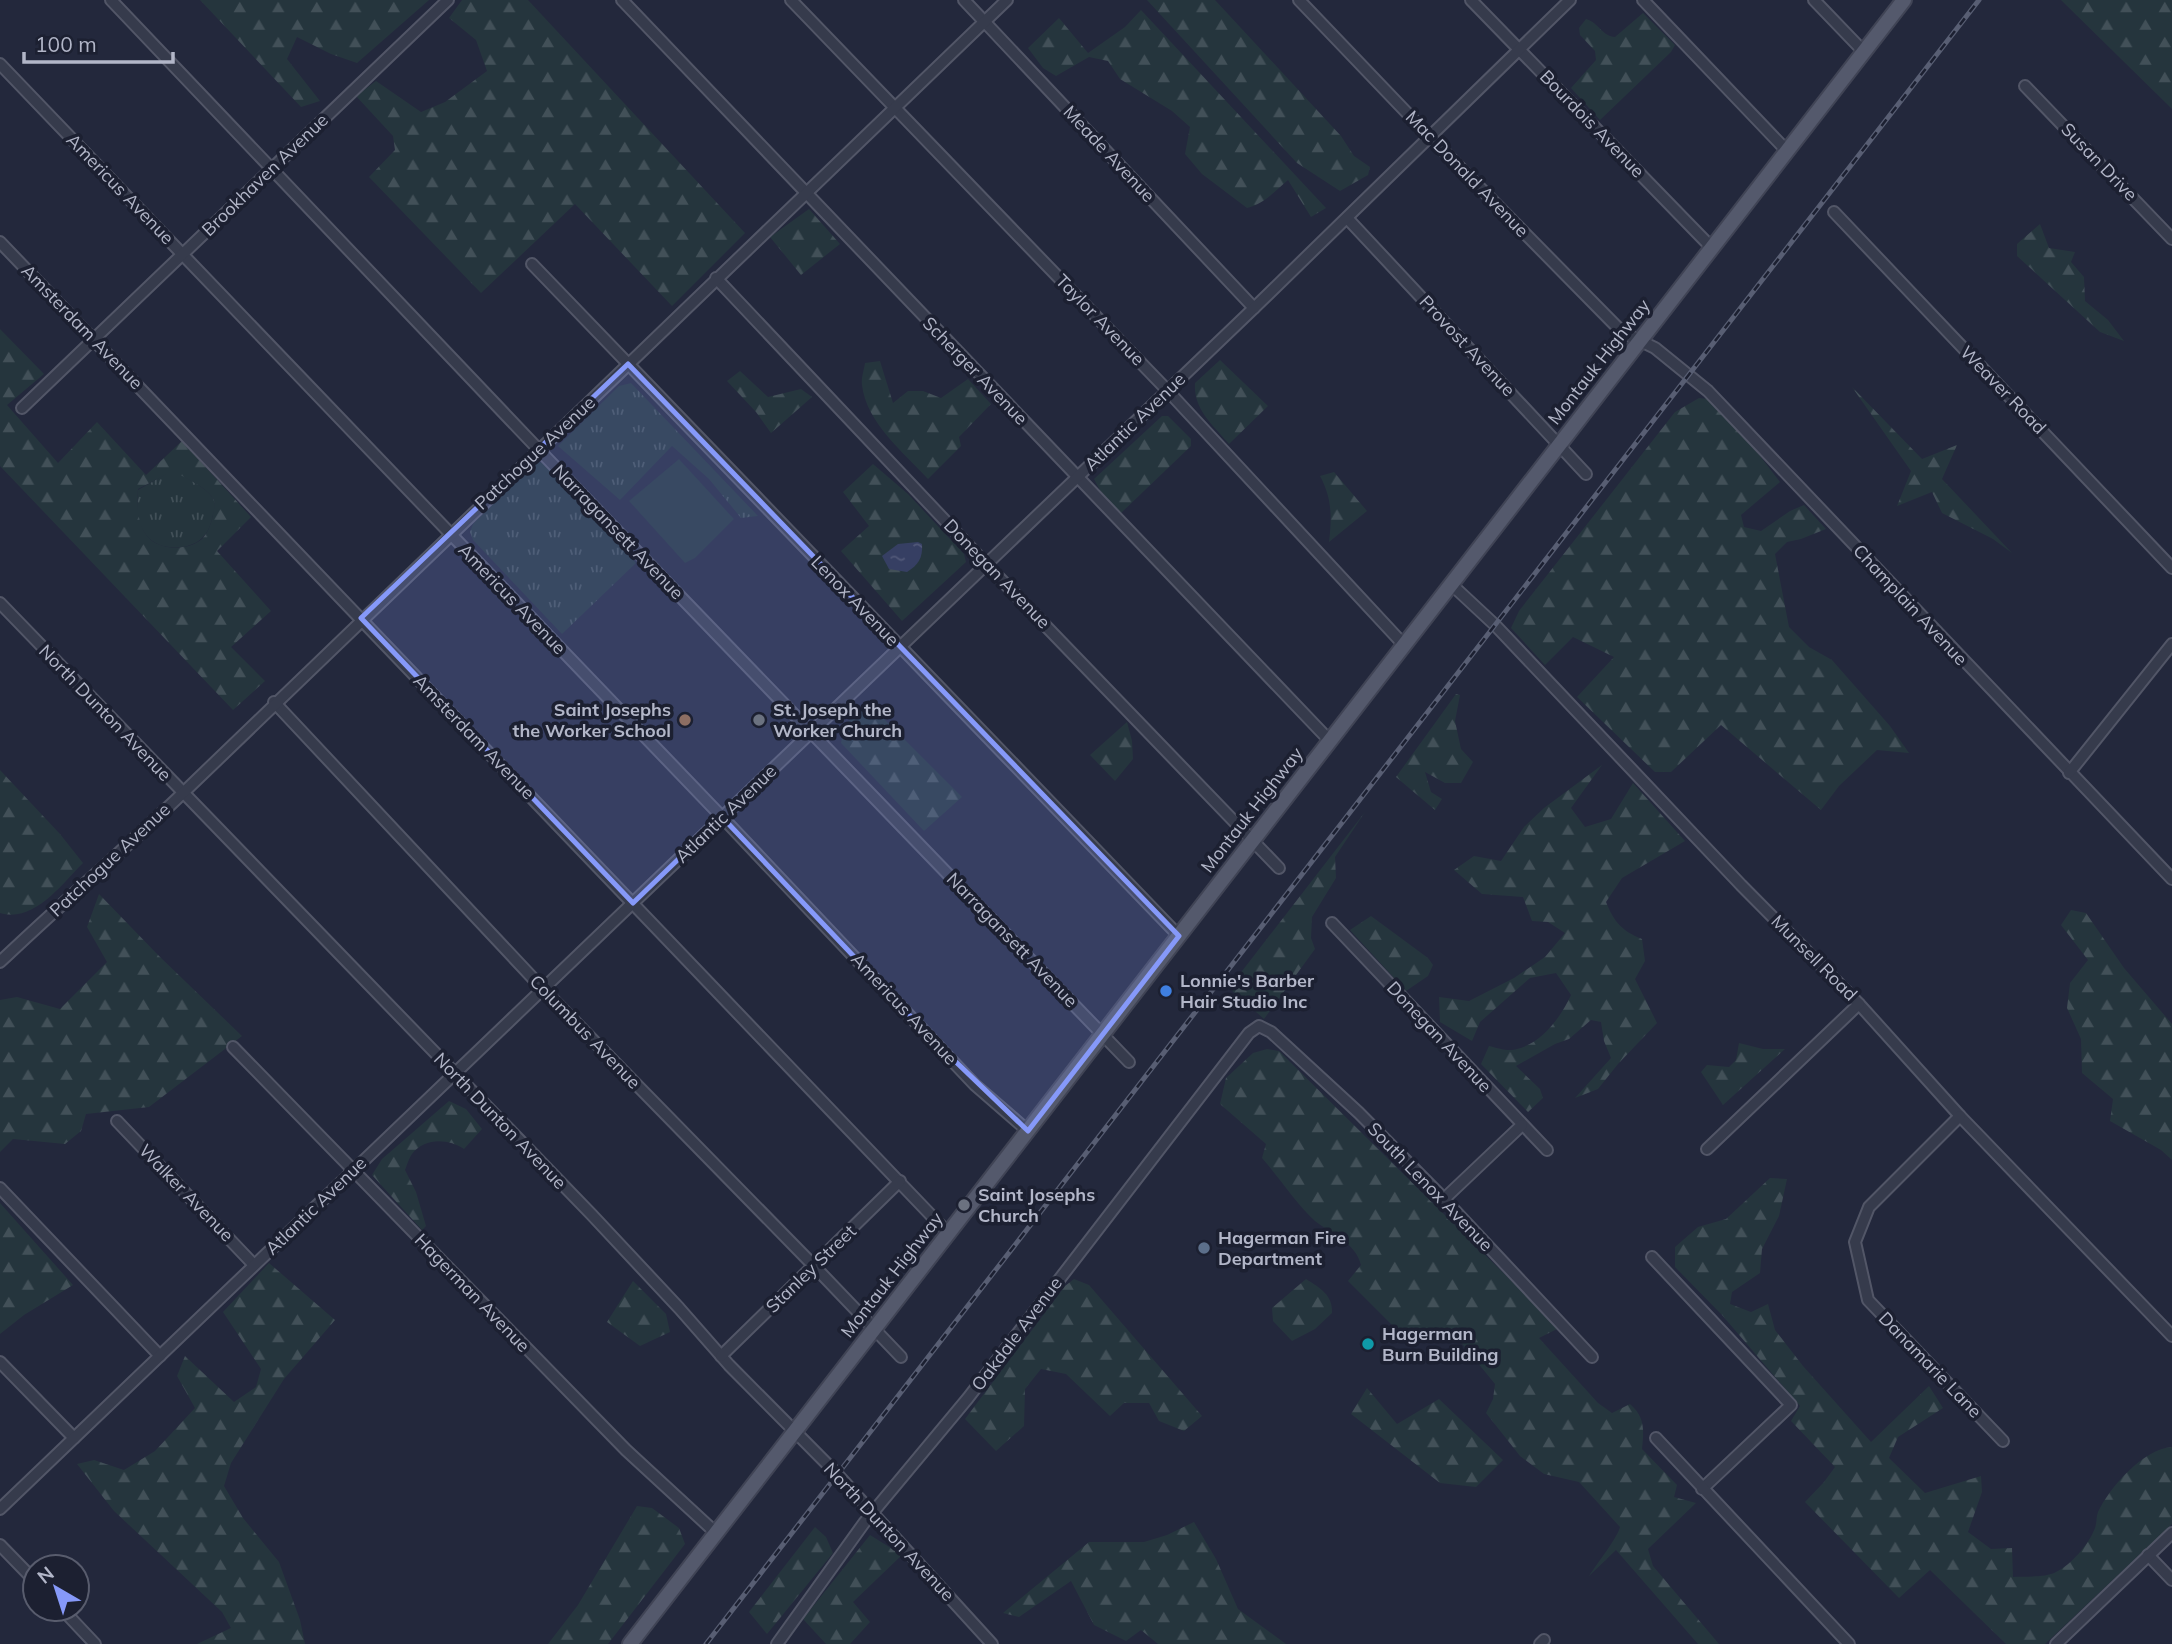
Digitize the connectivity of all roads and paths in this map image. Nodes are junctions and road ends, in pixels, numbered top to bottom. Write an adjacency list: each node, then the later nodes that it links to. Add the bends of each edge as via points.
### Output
1 (111, 0): 21 (street, Narragansett Avenue)
2 (447, 0): 21 (street, Brookhaven Avenue)
3 (622, 0): 22 (street, Scherger Avenue)
4 (791, 0): 18 (street, Taylor Avenue)
5 (964, 0): 13 (street, Meade Avenue)
6 (1007, 0): 13 (street, Patchogue Avenue)
7 (1298, 0): 19 (street, Mac Donald Avenue)
8 (1471, 0): 14 (street, Bourdois Avenue)
9 (1570, 0): 14 (street, Atlantic Avenue)
10 (1643, 0): 20 (street)
11 (1814, 0): 15 (street)
12 (1904, 0): 15 (main road, Montauk Highway)
13 (985, 21): 18 (street, Patchogue Avenue); 31 (street, Meade Avenue)
14 (1519, 49): 19 (street, Atlantic Avenue); 27 (street, Bourdois Avenue)
15 (1864, 52): 20 (main road, Montauk Highway)
16 (0, 64): 28 (street, Americus Avenue)
17 (2025, 86): 25 (street, Susan Drive)
18 (894, 107): 22 (street, Patchogue Avenue); 35 (street, Taylor Avenue)
19 (1430, 137): 24 (street, Atlantic Avenue); 33 (street, Mac Donald Avenue, via 1622,332)
20 (1787, 151): 27 (main road, Montauk Highway)
21 (272, 168): 28 (street, Brookhaven Avenue); 38 (street, Narragansett Avenue)
22 (804, 192): 30 (street, Patchogue Avenue); 40 (street, Scherger Avenue)
23 (1834, 212): 43 (street, Weaver Road)
24 (1347, 218): 31 (street, Atlantic Avenue); 37 (street, Provost Avenue)
25 (2172, 239)
26 (0, 242): 32 (street, Amsterdam Avenue)
27 (1712, 248): 33 (main road, Montauk Highway)
28 (182, 254): 32 (street, Brookhaven Avenue); 41 (street, Americus Avenue)
29 (532, 264): 34 (street, Lenox Avenue)
30 (716, 278): 34 (street, Patchogue Avenue); 42 (street, Donegan Avenue)
31 (1254, 308): 35 (street, Atlantic Avenue)
32 (94, 339): 36 (street, Brookhaven Avenue); 46 (street, Amsterdam Avenue)
33 (1640, 341): 37 (main road, Montauk Highway); 53 (street, Champlain Avenue, via 1656,348 1708,391)
34 (628, 364): 38 (street, Patchogue Avenue); 49 (street, Lenox Avenue)
35 (1168, 391): 40 (street, Atlantic Avenue); 48 (street, Taylor Avenue)
36 (22, 408)
37 (1560, 445): 39 (street, Provost Avenue); 44 (main road, Montauk Highway)
38 (539, 450): 41 (street, Patchogue Avenue); 51 (street, Narragansett Avenue)
39 (1587, 474)
40 (1077, 478): 42 (street, Atlantic Avenue); 52 (street, Scherger Avenue)
41 (449, 534): 46 (street, Patchogue Avenue); 55 (street, Americus Avenue)
42 (986, 564): 49 (street, Atlantic Avenue); 56 (street, Donegan Avenue)
43 (2172, 568)
44 (1451, 584): 48 (main road, Montauk Highway); 64 (street, Munsell Road)
45 (0, 603): 54 (street, North Dunton Avenue)
46 (360, 618): 50 (street, Patchogue Avenue); 59 (street, Amsterdam Avenue)
47 (2172, 644): 53 (street)
48 (1404, 645): 52 (main road, Montauk Highway)
49 (899, 648): 51 (street, Atlantic Avenue); 61 (street, Lenox Avenue)
50 (274, 702): 54 (street, Patchogue Avenue); 63 (street, Columbus Avenue)
51 (811, 732): 55 (street, Atlantic Avenue); 66 (street, Narragansett Avenue)
52 (1330, 741): 56 (main road, Montauk Highway)
53 (2069, 773): 58 (street, Champlain Avenue)
54 (182, 793): 62 (street, Patchogue Avenue); 69 (street, North Dunton Avenue)
55 (722, 817): 59 (street, Atlantic Avenue); 73 (street, Americus Avenue, via 975,1085)
56 (1252, 841): 57 (street, Donegan Avenue); 61 (main road, Montauk Highway)
57 (1279, 868)
58 (2172, 879)
59 (633, 903): 63 (street, Atlantic Avenue); 77 (street, Amsterdam Avenue)
60 (1332, 923): 72 (street, Donegan Avenue)
61 (1179, 936): 66 (main road, Montauk Highway)
62 (0, 962)
63 (543, 989): 69 (street, Atlantic Avenue); 83 (street, Columbus Avenue)
64 (1859, 1004): 70 (street, Munsell Road); 74 (street)
65 (1259, 1026): 79 (street, South Lenox Avenue, via 1291,1050); 97 (street, Oakdale Avenue, via 1241,1043 968,1398)
66 (1103, 1034): 68 (street, Narragansett Avenue); 73 (main road, Montauk Highway)
67 (233, 1047): 76 (street, Hagerman Avenue)
68 (1129, 1062)
69 (454, 1074): 76 (street, Atlantic Avenue); 87 (street, North Dunton Avenue)
70 (1960, 1116): 85 (street, Munsell Road); 94 (street, Danamarie Lane, via 1869,1207 1855,1242 1868,1300)
71 (117, 1121): 82 (street, Walker Avenue)
72 (1522, 1125): 75 (street, Donegan Avenue); 79 (street)
73 (1028, 1131): 80 (main road, Montauk Highway)
74 (1707, 1149)
75 (1547, 1150)
76 (353, 1171): 82 (street, Atlantic Avenue); 98 (street, Hagerman Avenue, via 626,1450)
77 (900, 1181): 80 (street, Amsterdam Avenue); 83 (street, Stanley Street)
78 (0, 1188): 86 (street)
79 (1444, 1199): 89 (street, South Lenox Avenue)
80 (948, 1233): 84 (main road, Montauk Highway)
81 (1652, 1257): 95 (street, via 1791,1405)
82 (254, 1265): 86 (street, Atlantic Avenue)
83 (814, 1266): 84 (street, Columbus Avenue); 87 (street, Stanley Street)
84 (874, 1329): 88 (street, Columbus Avenue); 91 (main road, Montauk Highway)
85 (2172, 1336)
86 (160, 1356): 92 (street, Atlantic Avenue)
87 (721, 1356): 91 (street, North Dunton Avenue)
88 (901, 1357)
89 (1592, 1357)
90 (0, 1362): 92 (street)
91 (794, 1431): 97 (street, North Dunton Avenue); 98 (main road, Montauk Highway)
92 (74, 1438): 96 (street, Atlantic Avenue)
93 (1656, 1438): 95 (street)
94 (2003, 1441)
95 (1702, 1489): 109 (street)
96 (0, 1509)
97 (873, 1512): 105 (street, North Dunton Avenue); 108 (street, Oakdale Avenue)
98 (716, 1533): 107 (main road, Montauk Highway)
99 (2172, 1533): 101 (street)
100 (0, 1545): 102 (street)
101 (2148, 1555): 103 (street); 110 (street)
102 (21, 1567)
103 (2172, 1580)
104 (75, 1623): 106 (street)
105 (987, 1642)
106 (95, 1644)
107 (630, 1644)
108 (778, 1644)
109 (1849, 1644)
110 (2056, 1644)

